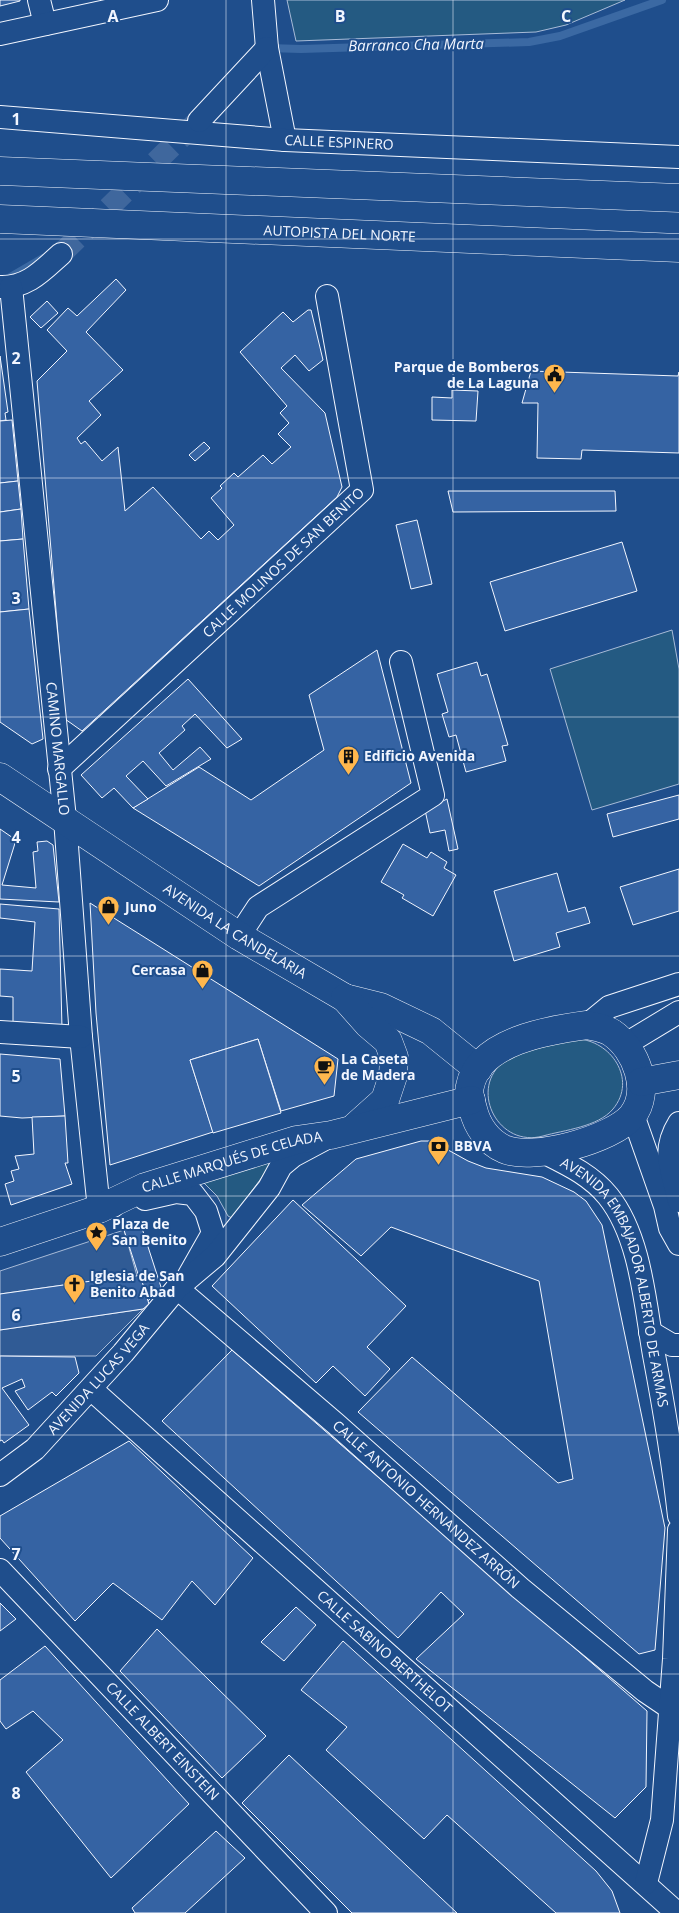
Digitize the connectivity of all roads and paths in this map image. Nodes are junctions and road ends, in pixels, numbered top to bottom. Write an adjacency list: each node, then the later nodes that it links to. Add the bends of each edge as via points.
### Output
1 (39, 0): 4 (street)
2 (157, 0): 4 (street)
3 (263, 0): 6 (street)
4 (45, 24): 5 (street)
5 (0, 34)
6 (268, 48): 8 (street); 9 (street)
7 (0, 118): 9 (street, CALLE ESPINERO)
8 (199, 121)
9 (285, 140): 10 (street, CALLE ESPINERO)
10 (679, 156)
11 (0, 171): 12 (main road)
12 (679, 198)
13 (0, 220): 14 (main road, AUTOPISTA DEL NORTE)
14 (679, 248)
15 (60, 254): 16 (street, via 29,281)
16 (6, 287): 19 (street, CAMINO MARGALLO)
17 (326, 296): 19 (street, CALLE MOLINOS DE SAN BENITO, via 362,490)
18 (401, 662): 22 (street, via 433,795 258,907)
19 (59, 769): 21 (street, CAMINO MARGALLO)
20 (0, 777): 21 (main road, AVENIDA LA CANDELARIA)
21 (65, 819): 22 (main road, AVENIDA LA CANDELARIA); 28 (street, CAMINO MARGALLO)
22 (239, 936): 24 (main road, AVENIDA LA CANDELARIA)
23 (679, 984): 26 (street, via 609,1007)
24 (345, 998): 30 (main road, AVENIDA LA CANDELARIA, via 381,1007 431,1031); 36 (main road, via 388,1041 394,1057 393,1076 385,1100)
25 (679, 1012): 29 (street)
26 (587, 1025): 29 (main road, via 610,1032); 30 (main road, via 514,1042 497,1049)
27 (0, 1032): 28 (street)
28 (81, 1037): 39 (street, CAMINO MARGALLO)
29 (626, 1044): 32 (main road, via 638,1065)
30 (478, 1069): 33 (main road, via 470,1087)
31 (679, 1075): 32 (main road)
32 (641, 1082): 34 (main road)
33 (471, 1100): 36 (main road, CALLE MARQUÉS DE CELADA); 37 (main road, via 476,1120 488,1138 505,1149 523,1154)
34 (633, 1115): 37 (main road, via 616,1130); 41 (street, via 666,1206 670,1228)
35 (679, 1124): 38 (street, via 670,1139 669,1159)
36 (342, 1132): 39 (main road, CALLE MARQUÉS DE CELADA, via 296,1140 145,1187); 42 (street, AVENIDA LUCAS VEGA, via 293,1156 281,1166 269,1188 215,1256)
37 (543, 1152): 43 (street, AVENIDA EMBAJADOR ALBERTO DE ARMAS, via 585,1173 620,1213 638,1264)
38 (679, 1201)
39 (99, 1209): 40 (main road, CALLE MARQUÉS DE CELADA); 42 (street, AVENIDA LUCAS VEGA, via 176,1192 193,1194 206,1211 213,1233)
40 (0, 1242)
41 (679, 1244)
42 (183, 1283): 45 (street, AVENIDA LUCAS VEGA); 50 (street, CALLE ANTONIO HERNANDEZ ARRÓN, via 520,1588 645,1691)
43 (650, 1332): 44 (street, via 672,1345); 47 (street, AVENIDA EMBAJADOR ALBERTO DE ARMAS, via 674,1467)
44 (679, 1345)
45 (92, 1389): 46 (street, AVENIDA LUCAS VEGA, via 35,1449); 51 (street, CALLE SABINO BERTHELOT, via 596,1842)
46 (0, 1475)
47 (679, 1516)
48 (679, 1530): 50 (street)
49 (0, 1570): 52 (street, CALLE ALBERT EINSTEIN)
50 (674, 1710): 51 (street, via 662,1820)
51 (646, 1883): 53 (street, CALLE SABINO BERTHELOT)
52 (326, 1913)
53 (678, 1913)

